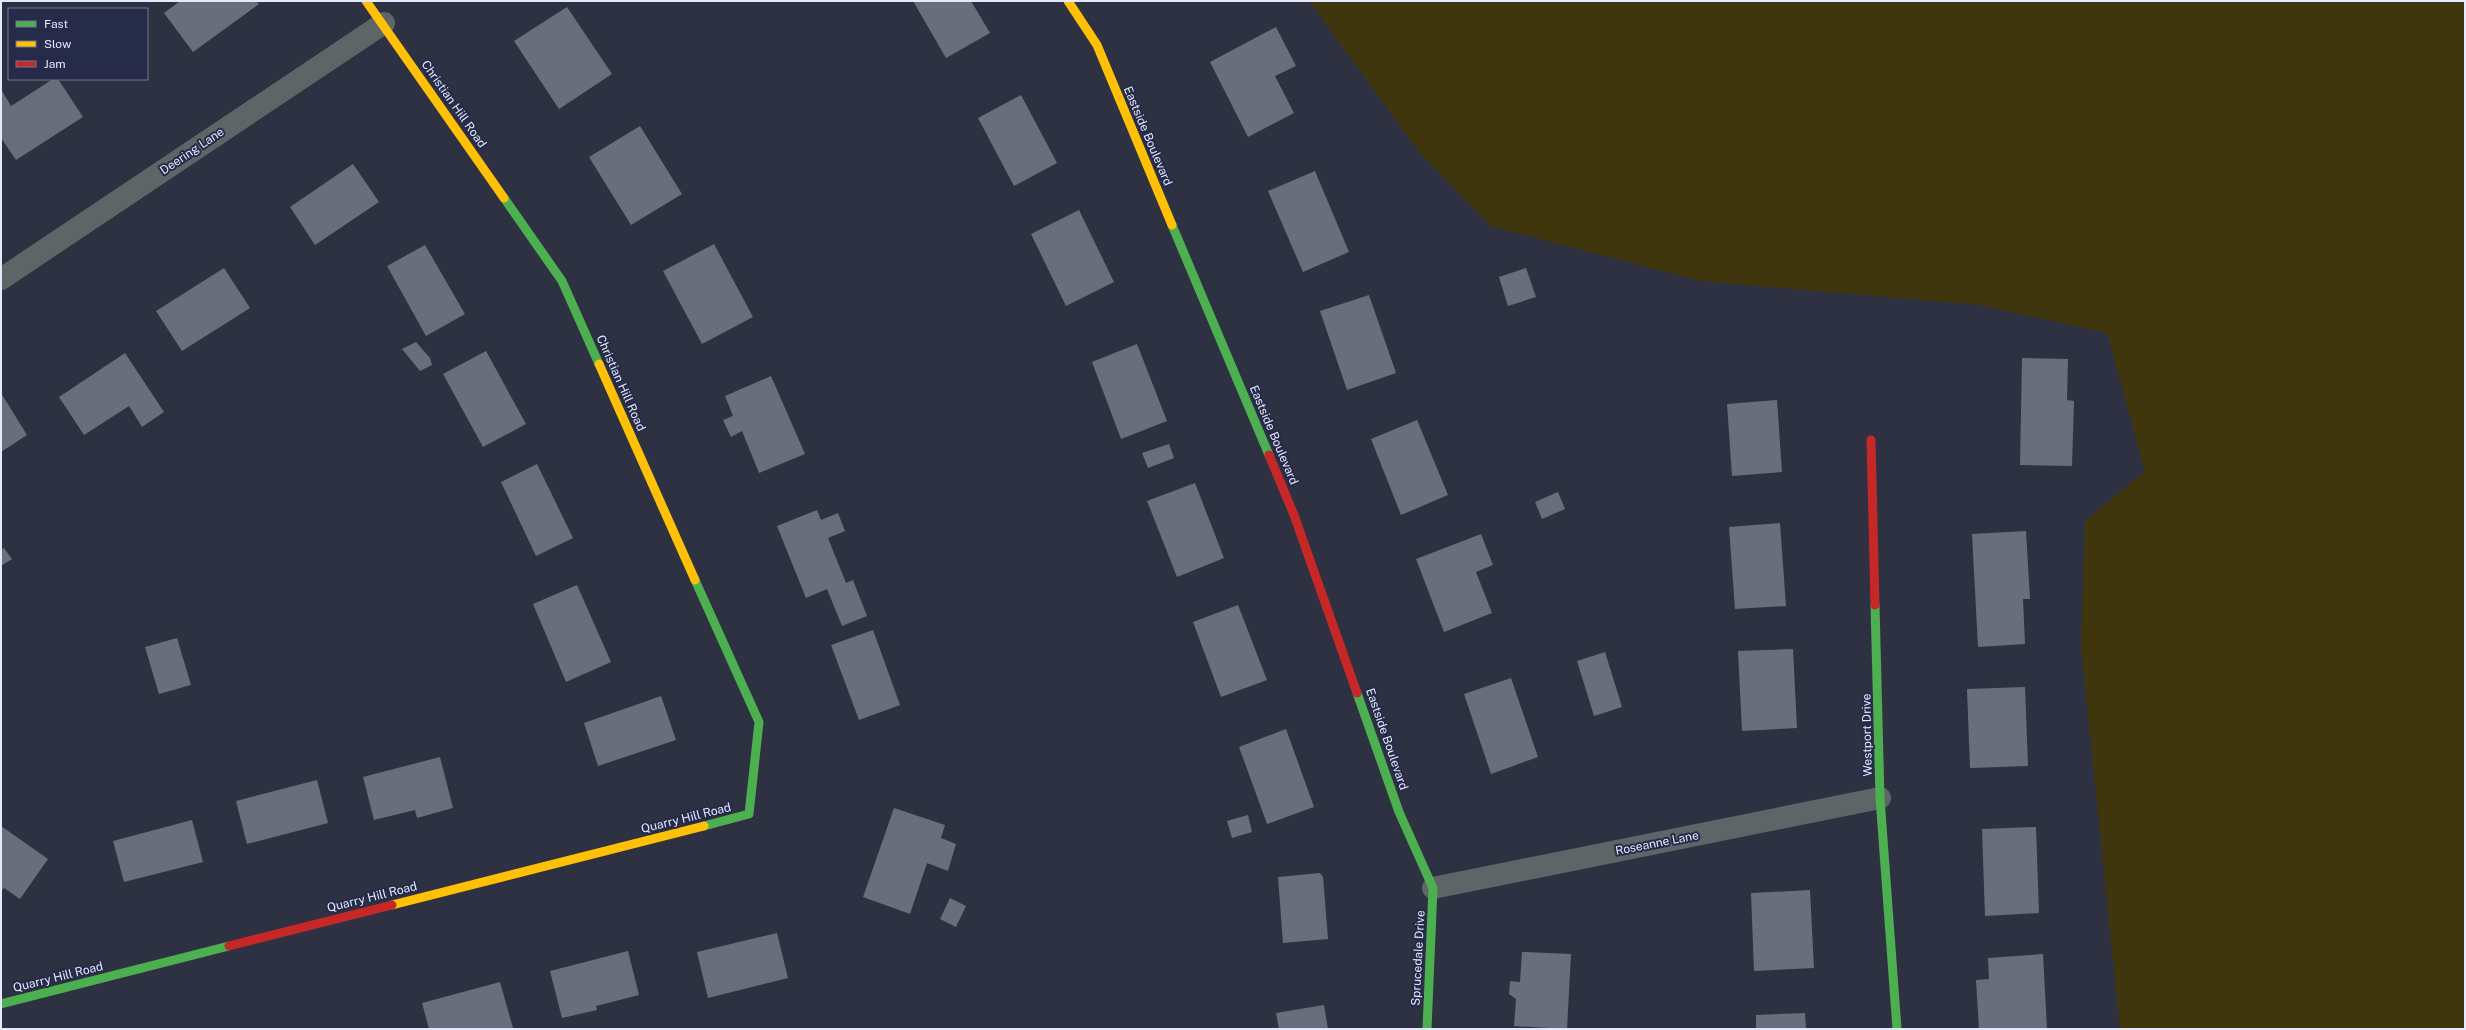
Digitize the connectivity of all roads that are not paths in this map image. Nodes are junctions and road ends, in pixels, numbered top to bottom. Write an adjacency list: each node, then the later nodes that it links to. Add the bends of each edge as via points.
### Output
1 (366, 1): 3 (street, Christian Hill Road)
2 (1068, 1): 8 (street, Eastside Boulevard, via 1097,45 1294,515 1400,812)
3 (384, 23): 4 (street, Deering Lane); 7 (street, Christian Hill Road, via 562,281 759,722)
4 (1, 279)
5 (1871, 440): 6 (street, Westport Drive)
6 (1880, 798): 8 (street, Roseanne Lane); 11 (street, Westport Drive)
7 (749, 814): 9 (street, Quarry Hill Road)
8 (1433, 888): 10 (street, Sprucedale Drive)
9 (1, 1004)
10 (1426, 1029)
11 (1897, 1029)

